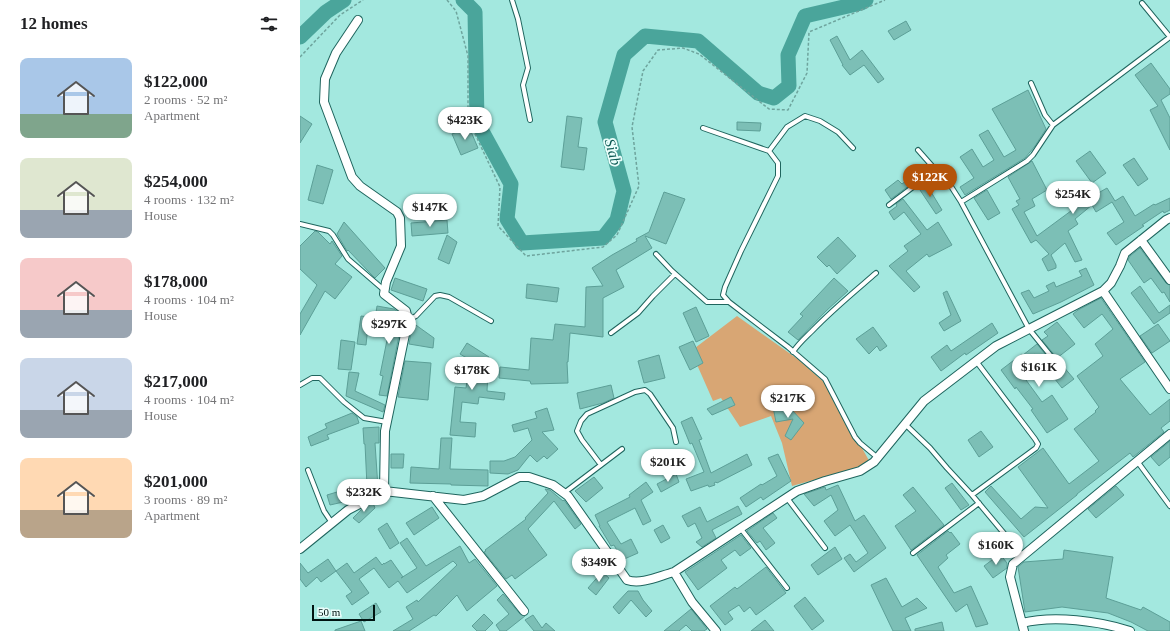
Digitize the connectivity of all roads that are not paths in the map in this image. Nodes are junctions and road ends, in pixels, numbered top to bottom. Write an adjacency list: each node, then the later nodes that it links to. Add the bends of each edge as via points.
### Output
1 (512, 0): 6 (lane, via 528,68 523,85)
2 (1142, 3): 4 (lane)
3 (358, 20): 22 (street, via 336,53 325,79 324,102 352,177 360,186 397,212 400,218 401,246)
4 (1170, 37): 7 (lane)
5 (1031, 83): 7 (lane, via 1045,115)
6 (530, 120)
7 (1053, 125): 13 (lane, via 1027,161)
8 (703, 128): 10 (lane)
9 (853, 148): 10 (lane, via 838,132 820,121 804,116 787,127)
10 (769, 150): 24 (lane, via 778,164 778,176 725,287 723,295)
11 (918, 150): 12 (lane)
12 (937, 169): 13 (lane, via 945,176); 14 (lane)
13 (961, 202): 27 (lane)
14 (889, 205)
15 (1170, 218): 17 (street)
16 (300, 224): 22 (lane, via 333,235 348,258)
17 (1141, 240): 21 (street); 23 (street, via 1125,253 1111,283)
18 (656, 254): 20 (lane)
19 (876, 273): 29 (lane, via 822,320)
20 (675, 274): 24 (lane, via 707,302); 28 (lane, via 638,313)
21 (1170, 280)
22 (384, 291): 25 (street, via 384,294 406,311)
23 (1103, 291): 27 (street); 33 (street)
24 (729, 302): 29 (lane)
25 (408, 320): 26 (lane, via 416,316 435,296 440,295 449,297); 34 (street)
26 (491, 321)
27 (1029, 329): 30 (street, via 996,346); 31 (lane)
28 (611, 333)
29 (793, 352): 39 (lane, via 825,379 860,443)
30 (976, 361): 35 (street, via 924,401); 45 (lane, via 1038,444)
31 (1059, 366)
32 (300, 385): 34 (lane, via 312,378 320,378 364,418)
33 (1170, 389)
34 (387, 422): 43 (street)
35 (905, 424): 39 (street); 45 (lane)
36 (1170, 434): 40 (street)
37 (676, 442): 41 (lane, via 673,428 650,394 645,390 635,392 587,414 581,421 577,431)
38 (622, 448): 41 (lane)
39 (878, 458): 47 (street, via 860,471 797,491)
40 (1137, 461): 49 (lane); 55 (street)
41 (601, 465): 44 (lane)
42 (308, 470): 50 (lane, via 324,511)
43 (384, 491): 46 (street); 50 (street, via 348,510)
44 (564, 493): 46 (street, via 553,484 529,476 519,477 483,496 464,500); 56 (street, via 627,580 642,581)
45 (972, 495): 48 (lane)
46 (433, 496): 58 (street)
47 (787, 498): 51 (street); 52 (lane)
48 (979, 503): 54 (lane); 55 (lane)
49 (1170, 506)
50 (332, 523): 53 (street)
51 (741, 529): 56 (street); 57 (lane)
52 (825, 548)
53 (300, 549)
54 (913, 553)
55 (1022, 555): 59 (street, via 1013,564 1010,576)
56 (674, 572): 60 (street, via 692,602)
57 (787, 588)
58 (524, 611)
59 (1022, 623): 61 (street); 62 (street, via 1033,620 1076,621 1100,623)
60 (716, 631)
61 (1024, 631)
62 (1130, 631)

